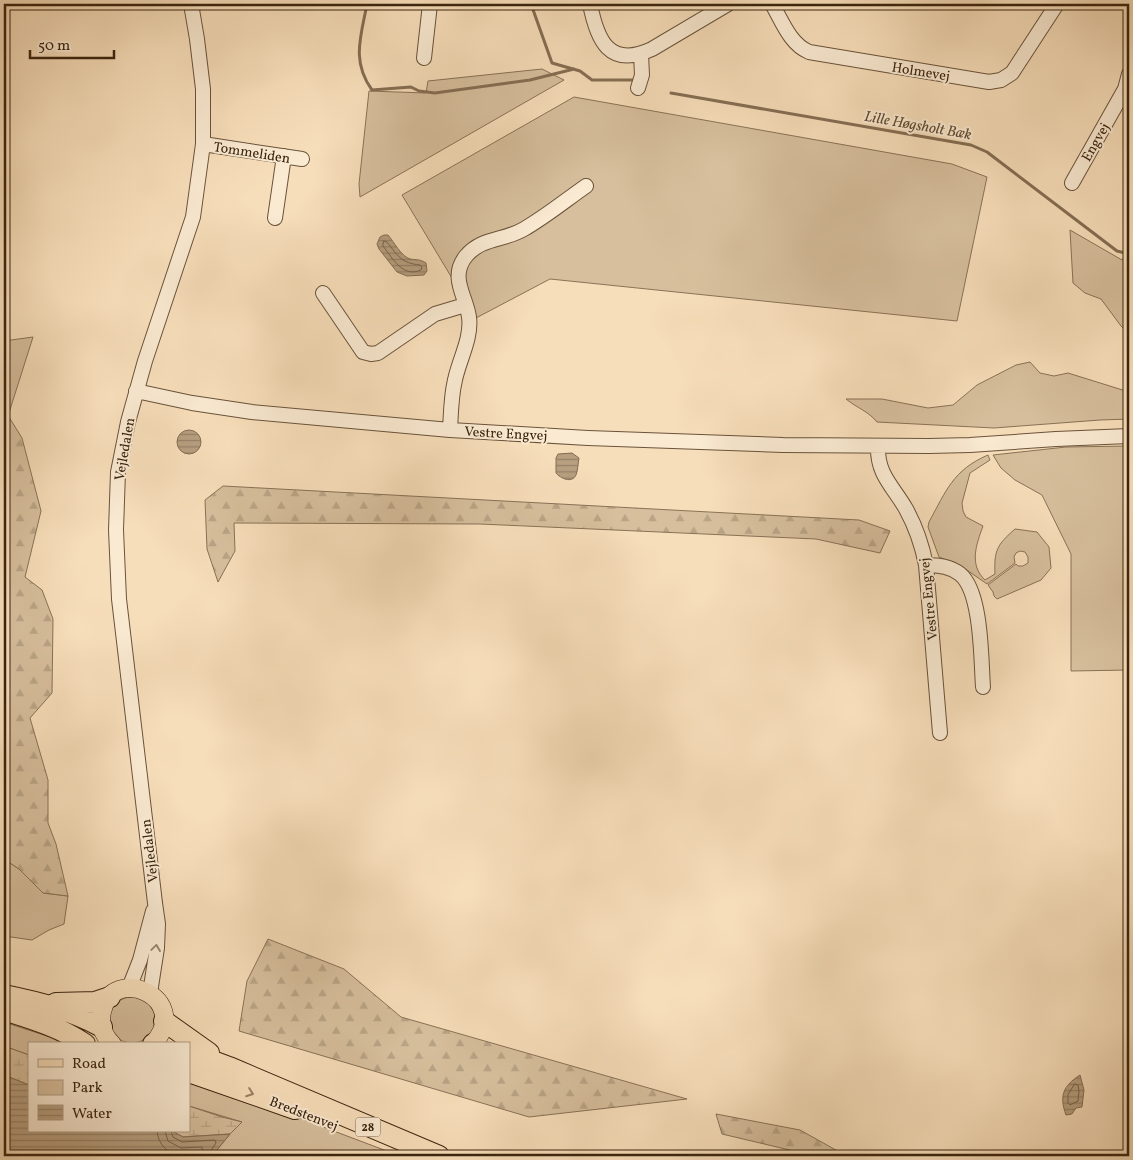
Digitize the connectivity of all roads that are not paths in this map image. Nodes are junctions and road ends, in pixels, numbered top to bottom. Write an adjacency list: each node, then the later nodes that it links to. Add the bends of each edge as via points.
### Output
1 (191, 4): 11 (street, Vejledalen, via 202,89)
2 (430, 4): 8 (street)
3 (590, 4): 7 (street, via 595,29 608,48 619,54)
4 (728, 4): 7 (street)
5 (772, 4): 6 (street, Holmevej, via 794,42 809,52 989,82 1001,80 1012,73)
6 (1057, 4)
7 (641, 54): 10 (street, via 642,74)
8 (424, 58)
9 (1129, 74): 14 (street, Engvej, via 1125,90)
10 (638, 88)
11 (203, 144): 12 (street, Tommeliden); 19 (street, Vejledalen, via 193,217)
12 (284, 156): 13 (street, Tommeliden); 16 (street)
13 (302, 159)
14 (1072, 183)
15 (586, 186): 18 (street, via 522,231 480,244 467,255 459,265 459,285)
16 (275, 218)
17 (323, 293): 18 (street, via 363,352 371,354 378,354 435,314)
18 (465, 305): 20 (street, via 469,318 455,379)
19 (136, 391): 20 (street, Vestre Engvej, via 192,404 252,412); 26 (street, Vejledalen, via 118,472 116,530 119,600)
20 (450, 430): 22 (street, Vestre Engvej, via 783,445)
21 (1129, 436): 22 (street, Vestre Engvej, via 970,445)
22 (878, 446): 23 (street, Vestre Engvej, via 881,469 921,542)
23 (926, 565): 24 (street, via 951,568 961,574 974,599); 25 (street, Vestre Engvej)
24 (983, 688)
25 (940, 733)
26 (155, 903): 27 (street, Vejledalen); 28 (street, Vejledalen, one-way to 26, via 157,948)
27 (130, 988): 28 (main road); 30 (main road)
28 (150, 993): 33 (main road, via 162,1008)
29 (4, 995): 31 (highway)
30 (110, 997): 31 (highway, via 95,1002); 34 (main road, via 101,1014)
31 (42, 1003): 34 (highway)
32 (4, 1010): 35 (highway, via 65,1031)
33 (164, 1021): 37 (main road); 39 (highway, Bredstenvej / 28)
34 (102, 1027): 36 (main road)
35 (82, 1042)
36 (110, 1042)
37 (155, 1042)
38 (190, 1052): 39 (highway, Bredstenvej / 28)
39 (229, 1067): 42 (highway, Bredstenvej / 28)
40 (190, 1072): 41 (highway, Bredstenvej / 28, one-way to 41)
41 (419, 1156)
42 (439, 1156)

